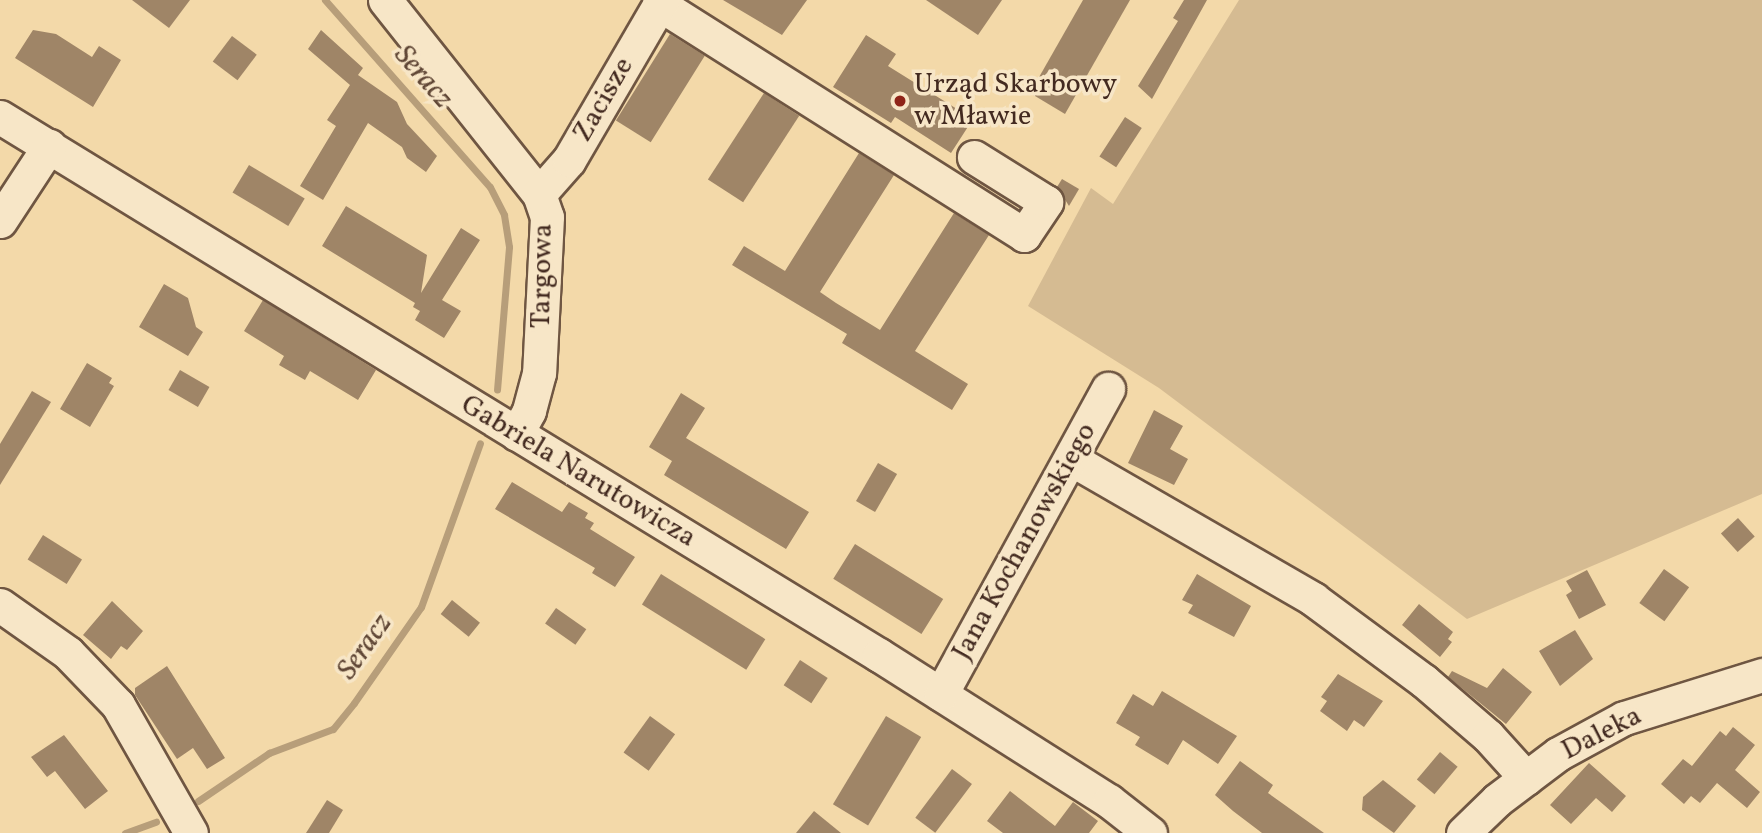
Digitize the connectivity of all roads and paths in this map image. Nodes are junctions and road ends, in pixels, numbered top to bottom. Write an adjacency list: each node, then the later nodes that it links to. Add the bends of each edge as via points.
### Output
1 (385, 0): 6 (street, Targowa)
2 (660, 2): 5 (street, via 1024,235 1046,202); 6 (street, Zacisze, via 569,160)
3 (0, 117): 4 (street, Gabriela Narutowicza)
4 (49, 146): 7 (street); 9 (street, Gabriela Narutowicza)
5 (974, 157)
6 (539, 194): 9 (street, Targowa, via 547,230 539,373 529,411)
7 (0, 221)
8 (1108, 389): 10 (street, Jana Kochanowskiego)
9 (516, 434): 13 (street, Gabriela Narutowicza)
10 (1071, 459): 13 (street, Jana Kochanowskiego); 14 (street, via 1313,599 1424,681 1488,736)
11 (0, 605): 15 (street, via 68,653 118,705)
12 (1762, 676): 14 (street, Daleka, via 1624,718 1558,754)
13 (941, 695): 16 (street, Gabriela Narutowicza)
14 (1526, 778): 17 (street, Daleka)
15 (191, 833)
16 (1150, 833)
17 (1463, 833)

